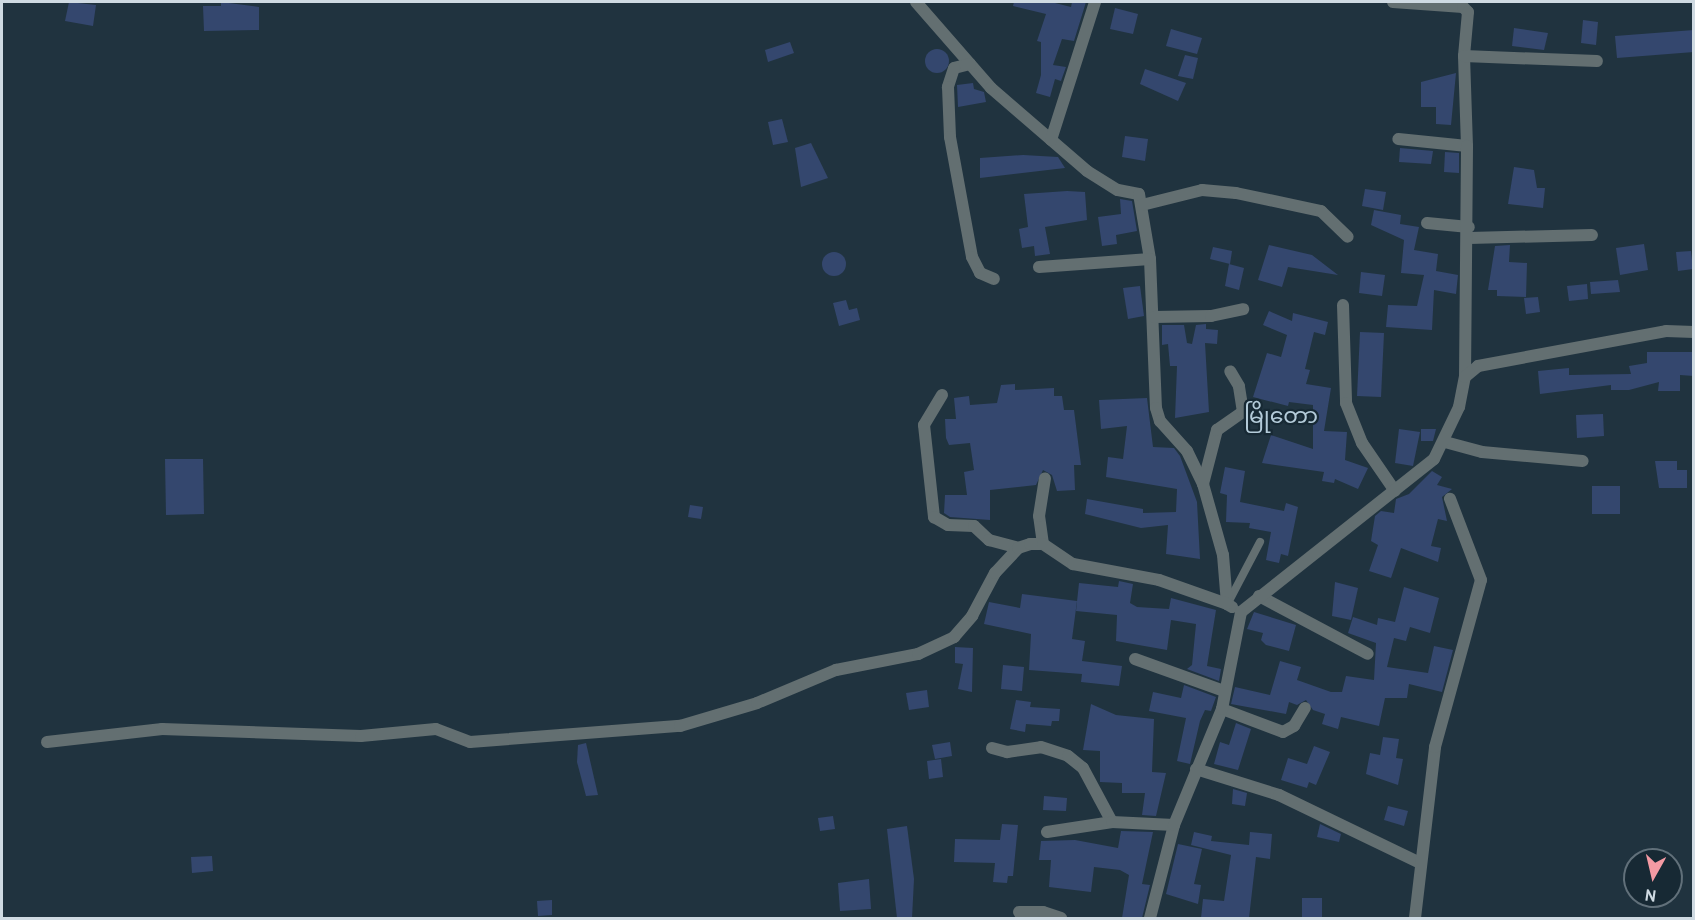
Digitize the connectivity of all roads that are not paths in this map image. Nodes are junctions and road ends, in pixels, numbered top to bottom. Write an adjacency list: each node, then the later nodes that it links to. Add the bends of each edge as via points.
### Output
1 (916, 2): 6 (street)
2 (1095, 2): 8 (street)
3 (1393, 2): 4 (street, via 1463,7 1468,12)
4 (1464, 56): 5 (street); 9 (street)
5 (1597, 61)
6 (970, 64): 8 (street, via 991,88); 17 (street, via 954,68 948,87 950,137 972,257 980,273)
7 (1398, 139): 9 (street)
8 (1052, 140): 10 (street, via 1103,182 1139,194)
9 (1467, 146): 12 (street)
10 (1142, 205): 14 (street, via 1202,190 1236,193 1320,211); 15 (street)
11 (1427, 223): 12 (street)
12 (1469, 232): 13 (street); 23 (street)
13 (1592, 235)
14 (1348, 237)
15 (1150, 259): 16 (street); 20 (street)
16 (1039, 267)
17 (994, 279)
18 (1343, 305): 29 (street, via 1346,403 1362,443)
19 (1243, 309): 20 (street, via 1211,316)
20 (1154, 317): 28 (street, via 1156,408 1160,421 1187,451)
21 (1694, 332): 23 (street, via 1666,331 1556,350 1478,366)
22 (1230, 371): 28 (street, via 1239,386 1244,412 1217,430)
23 (1465, 376): 25 (street)
24 (942, 395): 33 (street, via 924,425 934,517 948,525 974,526 989,540)
25 (1445, 442): 26 (street, via 1482,452); 29 (street, via 1434,459)
26 (1583, 461)
27 (1045, 478): 32 (street, via 1039,516)
28 (1203, 484): 35 (street, via 1223,555)
29 (1395, 491): 34 (street)
30 (1450, 499): 48 (street, via 1481,580 1435,747)
31 (1260, 542): 35 (lane)
32 (1043, 544): 33 (street); 35 (street, via 1073,564 1160,580)
33 (1018, 548): 42 (street, via 989,580 972,616 954,637 918,654 836,670 757,703 680,726 470,742 436,729 361,736 162,729)
34 (1259, 596): 36 (street); 37 (street)
35 (1227, 604): 36 (street)
36 (1241, 612): 39 (street)
37 (1368, 654)
38 (1135, 659): 39 (street)
39 (1224, 691): 41 (street)
40 (1305, 708): 41 (street, via 1294,726 1283,732)
41 (1222, 710): 44 (street)
42 (47, 742)
43 (992, 748): 45 (street, via 1007,752 1041,747 1068,756 1083,768)
44 (1196, 769): 46 (street); 48 (street, via 1288,798)
45 (1112, 822): 46 (street); 47 (street)
46 (1174, 825): 51 (street)
47 (1047, 832)
48 (1418, 862): 52 (street)
49 (1019, 912): 50 (street, via 1043,912)
50 (1061, 918)
51 (1150, 918)
52 (1415, 918)

